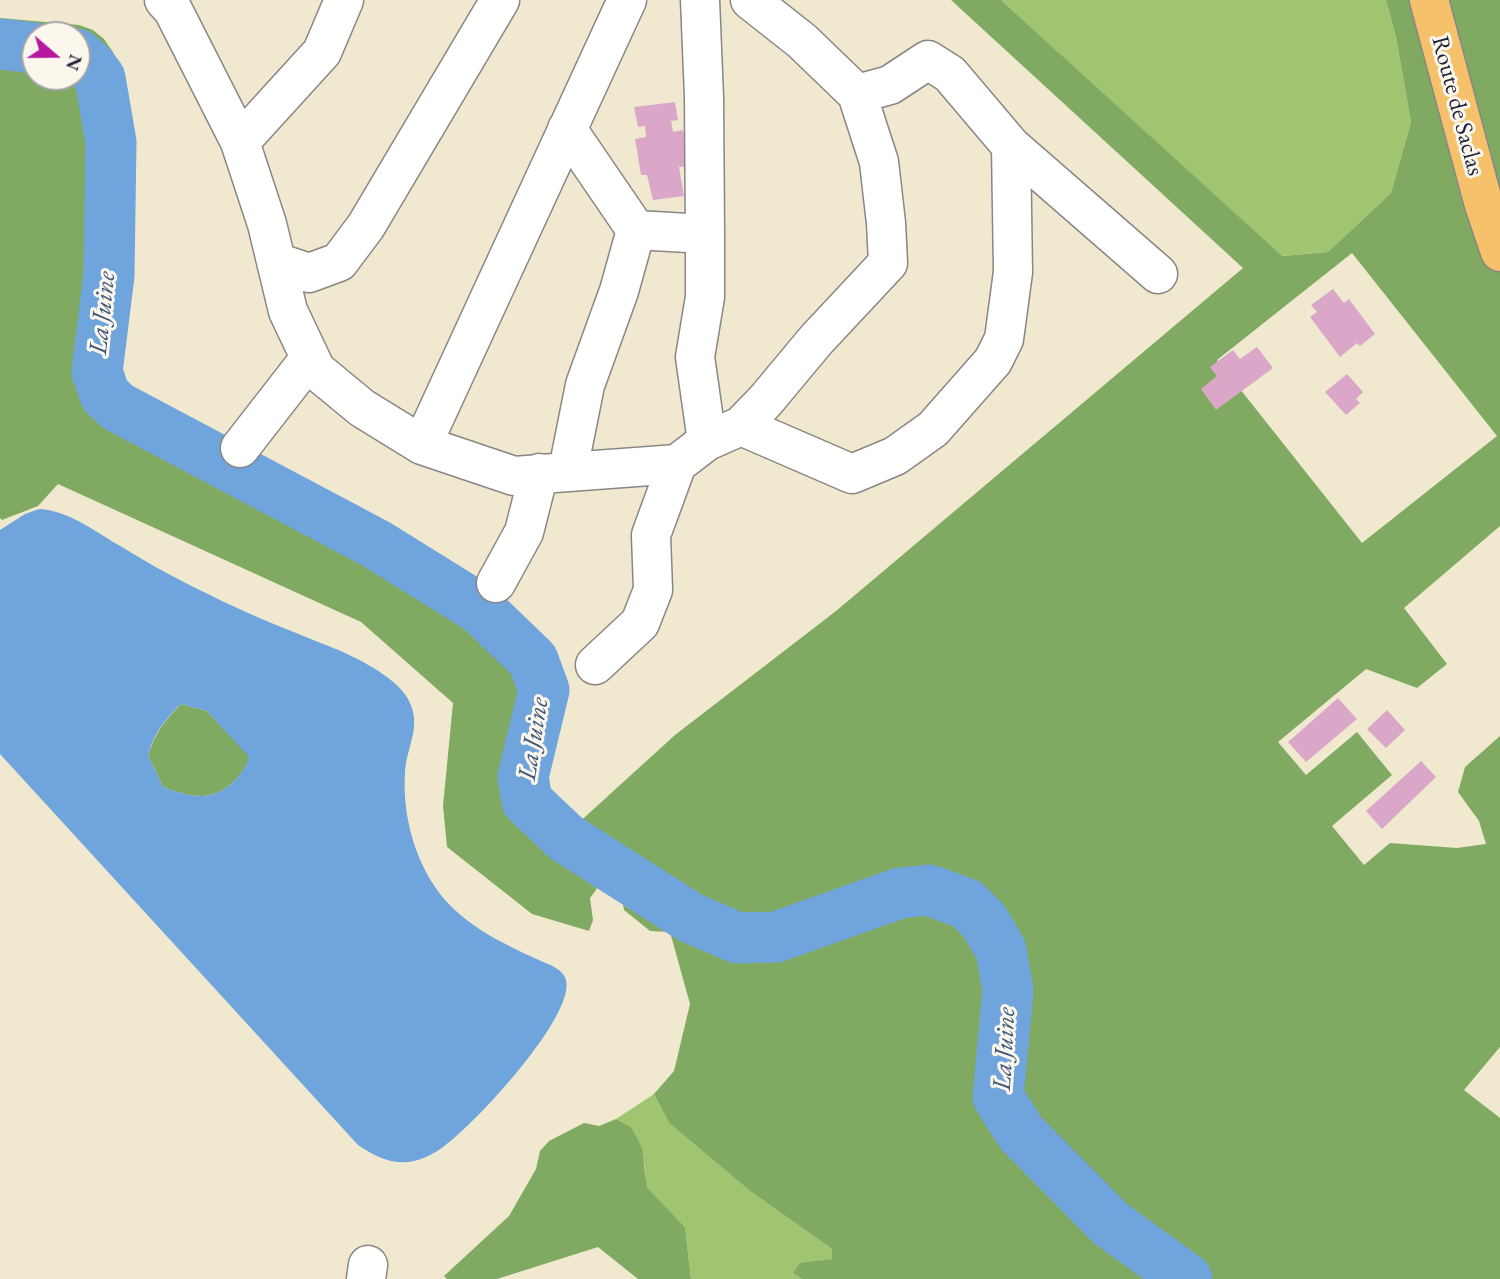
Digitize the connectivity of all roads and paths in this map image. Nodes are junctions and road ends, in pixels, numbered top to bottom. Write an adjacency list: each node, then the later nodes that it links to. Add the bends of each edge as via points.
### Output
1 (344, 0): 10 (lane, via 322,52)
2 (500, 0): 15 (lane, via 366,226 338,262 309,274)
3 (627, 0): 9 (lane)
4 (699, 0): 13 (lane)
5 (750, 0): 8 (lane, via 802,41)
6 (1429, 0): 14 (main road, Route de Saclas, via 1483,205)
7 (174, 3): 10 (lane)
8 (857, 94): 11 (lane, via 890,85 928,60 950,74); 18 (lane, via 879,162 888,263 766,400)
9 (568, 129): 12 (lane); 19 (lane)
10 (240, 142): 15 (lane)
11 (1011, 146): 16 (lane); 18 (lane, via 1013,272 1004,339 993,361 933,429 895,456 852,474)
12 (636, 230): 13 (lane); 22 (lane, via 619,291)
13 (705, 234): 18 (lane, via 705,297 695,357)
14 (1500, 252)
15 (276, 262): 17 (lane, via 288,311)
16 (1158, 274)
17 (310, 358): 19 (lane, via 316,370 362,408); 20 (lane)
18 (724, 433): 21 (lane)
19 (422, 444): 22 (lane, via 514,476)
20 (240, 448)
21 (677, 464): 22 (lane); 24 (lane, via 651,535 653,590 640,623)
22 (553, 472): 23 (lane)
23 (496, 583)
24 (594, 666)

